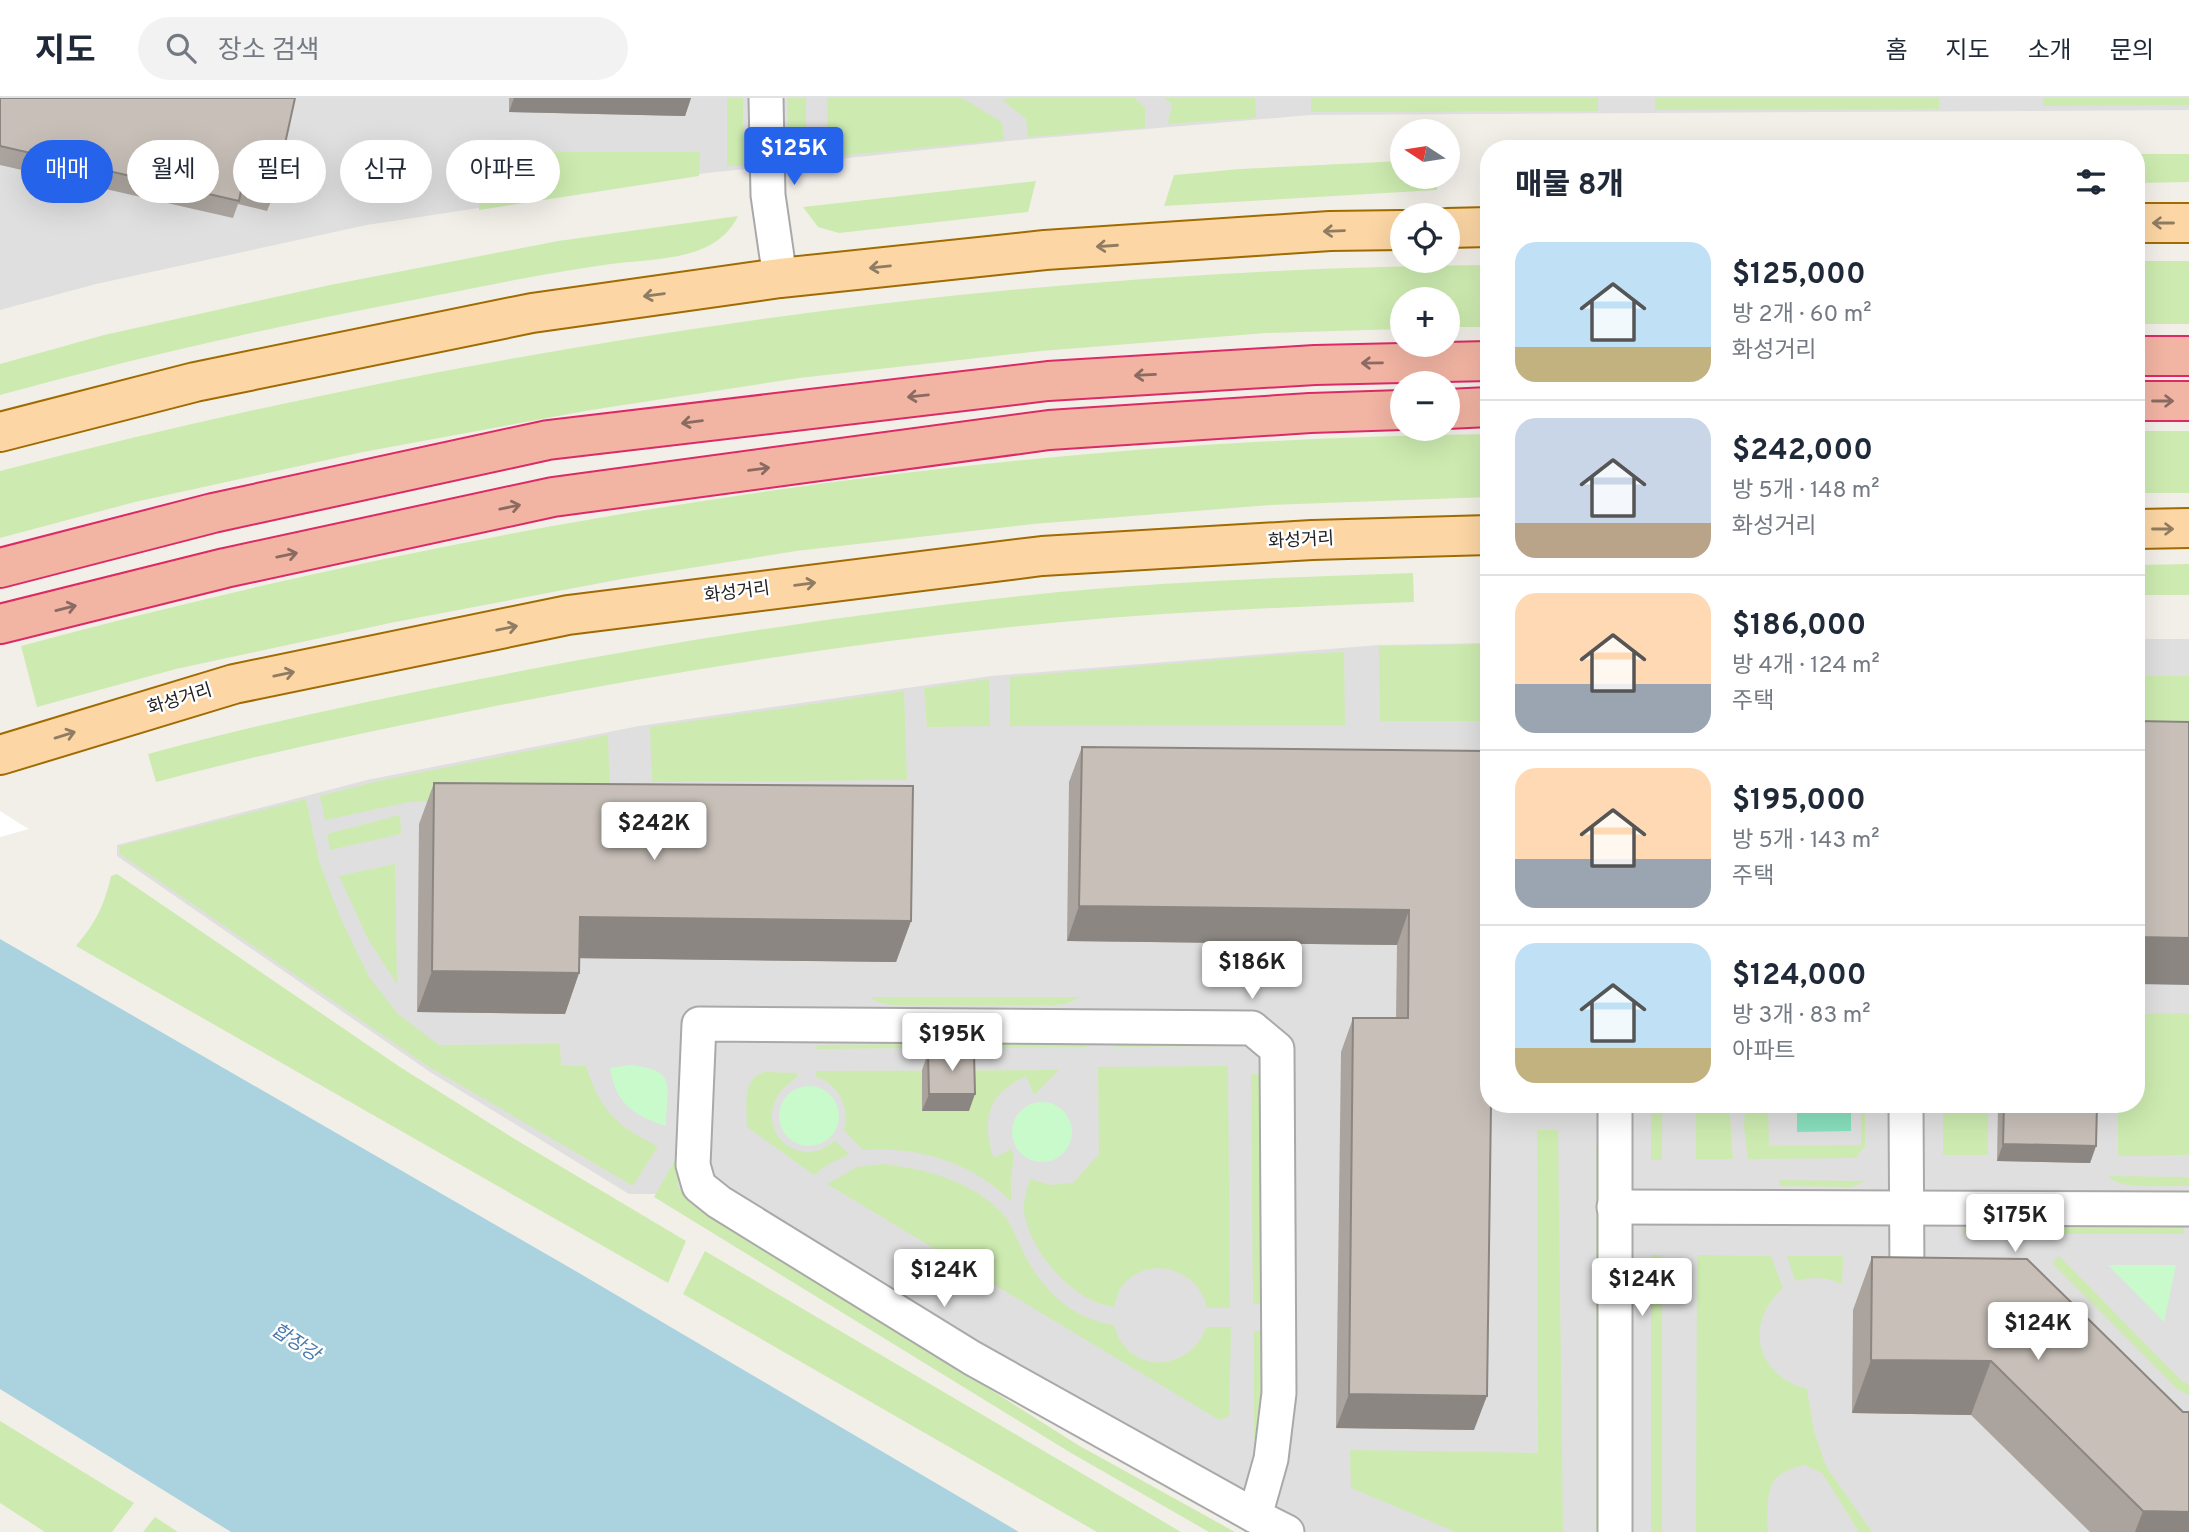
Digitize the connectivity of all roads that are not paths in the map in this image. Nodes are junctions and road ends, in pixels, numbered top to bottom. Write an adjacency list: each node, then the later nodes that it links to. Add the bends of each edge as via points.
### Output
1 (766, 98): 7 (street, via 767,184)
2 (2145, 223): 3 (main road, one-way to 2)
3 (2189, 223)
4 (1480, 228): 5 (main road)
5 (1460, 229)
6 (1390, 230): 7 (main road, one-way to 7, via 1045,250)
7 (779, 278): 16 (main road, one-way to 16, via 519,315 195,382)
8 (2145, 356): 9 (highway)
9 (2189, 356)
10 (1480, 361): 20 (highway, one-way to 20, via 1315,365 1048,381 548,440 213,513)
11 (2145, 401): 12 (highway, one-way to 12)
12 (2189, 401)
13 (1480, 407): 14 (highway)
14 (1460, 408)
15 (1390, 410): 21 (highway, one-way to 15, via 225,568 553,498 1049,430)
16 (0, 432)
17 (2189, 528): 18 (main road, one-way to 17)
18 (2145, 529)
19 (1480, 535): 22 (main road, 화성거리, one-way to 19, via 234,684 568,615 1042,556)
20 (0, 568)
21 (0, 624)
22 (0, 755)
23 (1615, 1113): 25 (street)
24 (1906, 1113): 26 (street)
25 (1614, 1207): 26 (street); 31 (street)
26 (1906, 1207): 27 (street); 28 (street, via 1907,1278)
27 (2189, 1209)
28 (1959, 1279)
29 (1255, 1516): 29 (street, via 1271,1460 1279,1393 1276,1049 1252,1028 699,1024 693,1165 699,1186 972,1358); 30 (street)
30 (1287, 1532)
31 (1615, 1532)

